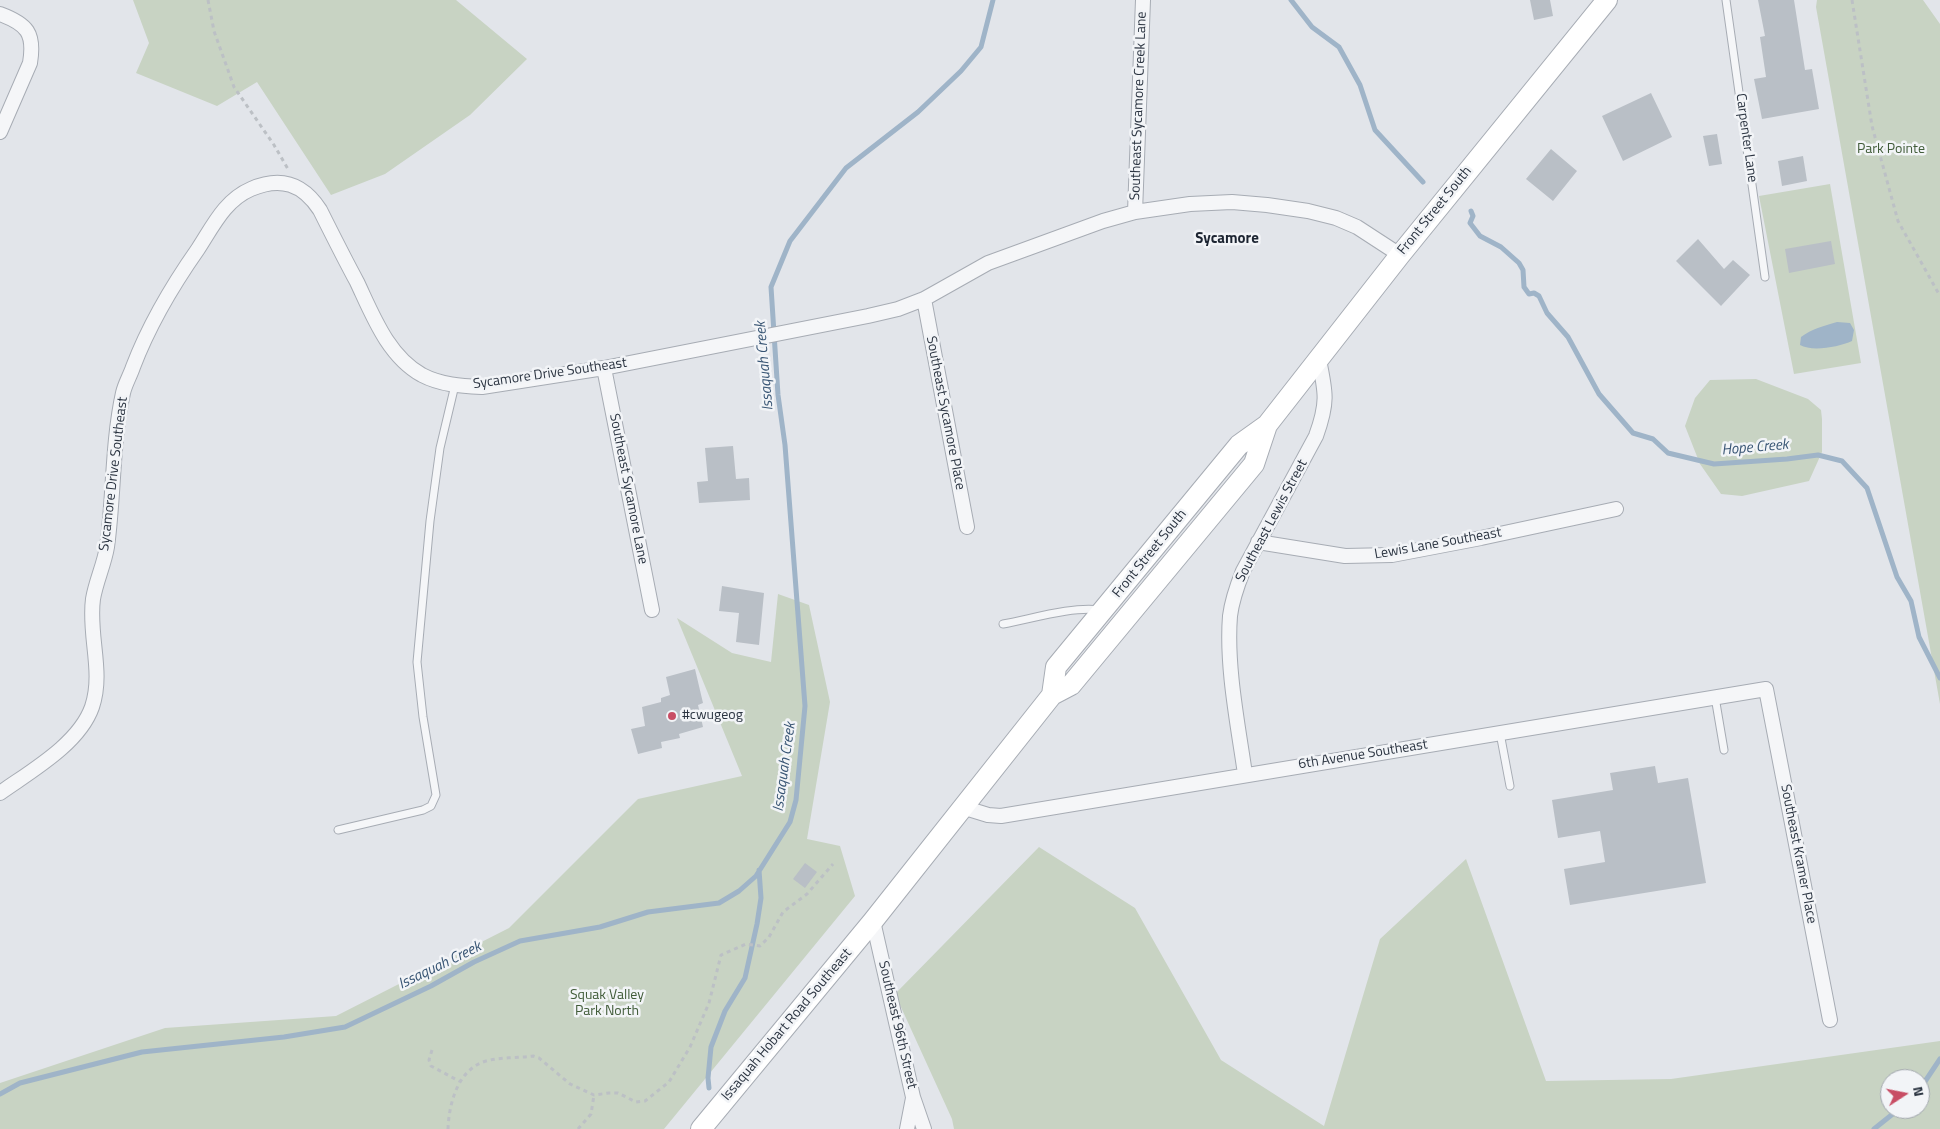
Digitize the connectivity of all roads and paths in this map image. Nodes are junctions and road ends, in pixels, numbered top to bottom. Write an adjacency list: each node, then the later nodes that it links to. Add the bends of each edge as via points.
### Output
1 (208, 0): 8 (path, via 214,31 234,86)
2 (1143, 0): 9 (street, Southeast Sycamore Creek Lane)
3 (1607, 0): 10 (main road, Front Street South)
4 (1726, 0): 11 (lane, Carpenter Lane)
5 (1852, 0): 12 (path, via 1872,126 1898,221)
6 (0, 14): 7 (street, via 26,28 32,51 30,63)
7 (0, 132)
8 (298, 187): 16 (street, Sycamore Drive Southeast, via 311,196 320,210 392,348 408,366 424,376); 33 (street, Sycamore Drive Southeast, via 286,183 255,187 241,193 227,205 154,318 124,391 117,431 107,549 93,599 96,670 92,706 74,738)
9 (1135, 212): 10 (street, Sycamore Drive Southeast, via 1232,202 1308,211 1357,227); 13 (street, Sycamore Drive Southeast, via 988,263)
10 (1400, 255): 14 (main road, Front Street South)
11 (1765, 277)
12 (1940, 296)
13 (924, 299): 15 (street, Sycamore Drive Southeast, via 868,316); 19 (street, Southeast Sycamore Place)
14 (1319, 360): 17 (main road, Front Street South); 20 (street, Southeast Lewis Street, via 1326,395 1321,422)
15 (604, 368): 16 (street, Sycamore Drive Southeast, via 482,387); 23 (street, Southeast Sycamore Lane)
16 (455, 385): 35 (lane, via 440,448 430,521 418,662 423,718 436,795 431,806 423,810)
17 (1267, 425): 21 (main road, Front Street South, via 1239,445); 22 (main road, Front Street South, via 1254,464)
18 (1616, 509): 20 (street, Lewis Lane Southeast, via 1392,555 1345,556)
19 (966, 527)
20 (1258, 542): 31 (street, Southeast Lewis Street, via 1243,571 1230,615 1231,668)
21 (1148, 556): 22 (main road); 24 (main road, Front Street South)
22 (1166, 571): 27 (main road, Front Street South, via 1071,685)
23 (652, 610)
24 (1103, 611): 25 (lane, via 1074,610); 27 (main road, Front Street South, via 1056,666)
25 (1003, 624)
26 (1766, 688): 28 (street, 6th Avenue Southeast); 38 (street, Southeast Kramer Place)
27 (1052, 695): 34 (main road, Front Street South)
28 (1715, 697): 29 (street, 6th Avenue Southeast); 30 (lane)
29 (1500, 732): 31 (street, 6th Avenue Southeast); 32 (lane)
30 (1724, 750)
31 (1245, 774): 34 (street, 6th Avenue Southeast, via 1001,816)
32 (1510, 786)
33 (0, 793)
34 (962, 807): 37 (main road, Front Street South)
35 (338, 830)
36 (833, 864): 41 (path, via 807,894 783,912 769,938 760,946 746,944 721,955 709,1003 690,1047 669,1082 645,1101 636,1102 609,1093)
37 (873, 921): 42 (street, Southeast 96th Street); 45 (main road, Issaquah Hobart Road Southeast)
38 (1830, 1020)
39 (432, 1050): 40 (path, via 430,1066)
40 (459, 1080): 41 (path, via 486,1062 533,1056 570,1084); 43 (path)
41 (594, 1096): 44 (path, via 592,1114)
42 (913, 1097): 46 (street); 47 (street, Southeast 96th Street)
43 (448, 1127)
44 (578, 1129)
45 (701, 1129)
46 (906, 1129)
47 (924, 1129)

